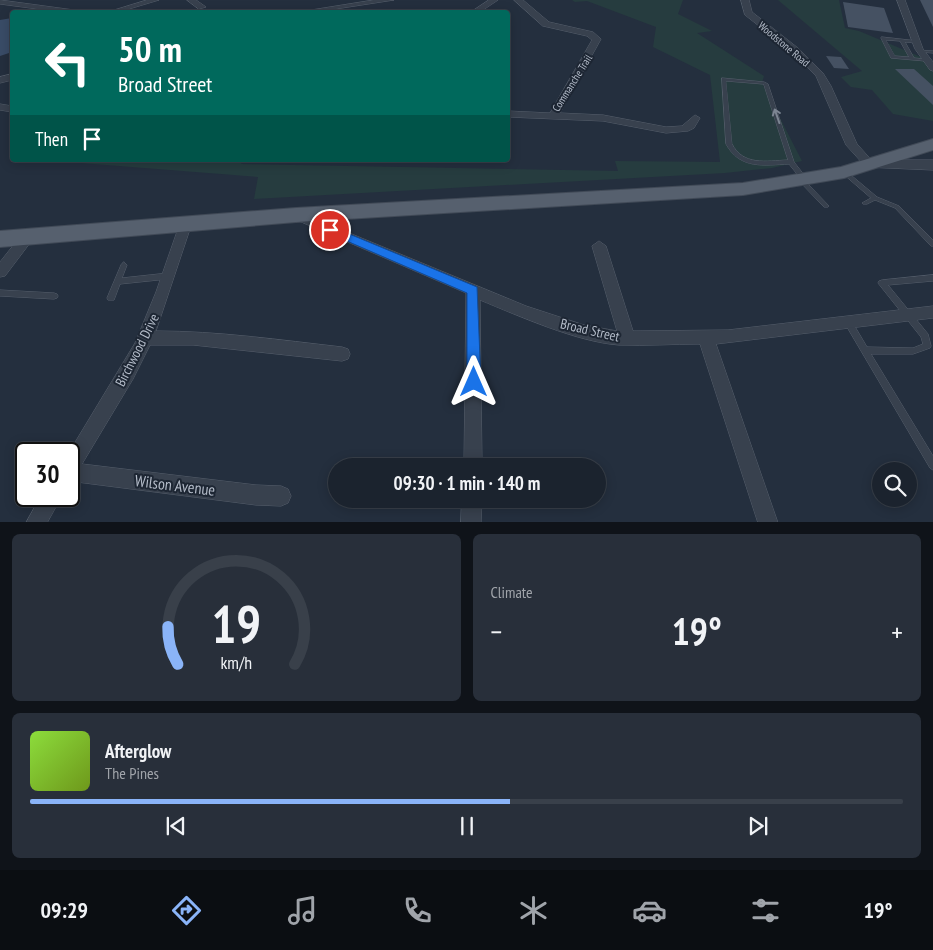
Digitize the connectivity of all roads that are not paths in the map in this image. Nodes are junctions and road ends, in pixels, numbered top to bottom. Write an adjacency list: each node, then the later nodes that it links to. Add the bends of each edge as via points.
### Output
1 (155, 0): 11 (street)
2 (191, 0): 9 (street)
3 (390, 0): 12 (street)
4 (494, 0): 13 (street)
5 (518, 0): 21 (street, Commanche Trail, via 546,24 590,34 597,39)
6 (745, 0): 25 (street, Woodstone Road, via 748,13 820,75 854,152)
7 (901, 0): 15 (street)
8 (0, 2): 10 (street)
9 (202, 7)
10 (52, 10)
11 (119, 10)
12 (318, 10)
13 (478, 10)
14 (902, 41): 15 (lane); 17 (lane); 17 (lane, via 883,38 893,57)
15 (918, 46): 16 (lane); 18 (street)
16 (933, 52)
17 (912, 58): 18 (lane)
18 (925, 60): 19 (street)
19 (933, 68)
20 (510, 114): 21 (street, Commanche Trail)
21 (554, 115): 22 (street, via 603,118 666,130 684,129)
22 (695, 118)
23 (933, 144): 25 (main road)
24 (791, 162): 24 (lane, one-way to 24, via 766,85 724,79 732,153 742,161); 28 (lane)
25 (868, 164): 26 (street); 27 (main road)
26 (933, 165)
27 (844, 172): 28 (main road); 29 (lane)
28 (803, 181): 31 (lane); 32 (main road, via 716,191)
29 (875, 198): 30 (lane); 36 (lane, via 897,207)
30 (865, 203)
31 (826, 206)
32 (296, 215): 33 (main road); 43 (street, Broad Street)
33 (186, 223): 34 (main road); 40 (street, Birchwood Drive)
34 (28, 236): 35 (main road); 39 (street)
35 (0, 239)
36 (933, 244)
37 (599, 246): 51 (street)
38 (124, 265): 42 (lane)
39 (0, 272)
40 (169, 276): 42 (lane); 50 (street, Birchwood Drive)
41 (933, 278): 48 (lane, via 882,283)
42 (118, 281): 46 (lane)
43 (473, 290): 51 (street, Broad Street, via 522,311 584,331); 56 (street)
44 (0, 293): 45 (lane)
45 (54, 296)
46 (111, 298)
47 (933, 312): 48 (street, Broad Street)
48 (909, 314): 49 (street, Broad Street); 53 (lane, via 925,336 927,346 913,351)
49 (848, 322): 52 (street, Broad Street); 53 (lane)
50 (145, 338): 54 (street, via 193,338); 55 (street, Birchwood Drive)
51 (627, 338): 52 (street, Broad Street)
52 (706, 338): 64 (street)
53 (864, 350): 57 (lane)
54 (342, 354)
55 (80, 452)
56 (473, 458)
57 (933, 465)
58 (80, 471): 59 (street, Wilson Avenue)
59 (282, 496)
60 (45, 507): 62 (street)
61 (472, 508): 63 (street)
62 (36, 522)
63 (471, 522)
64 (768, 522)

